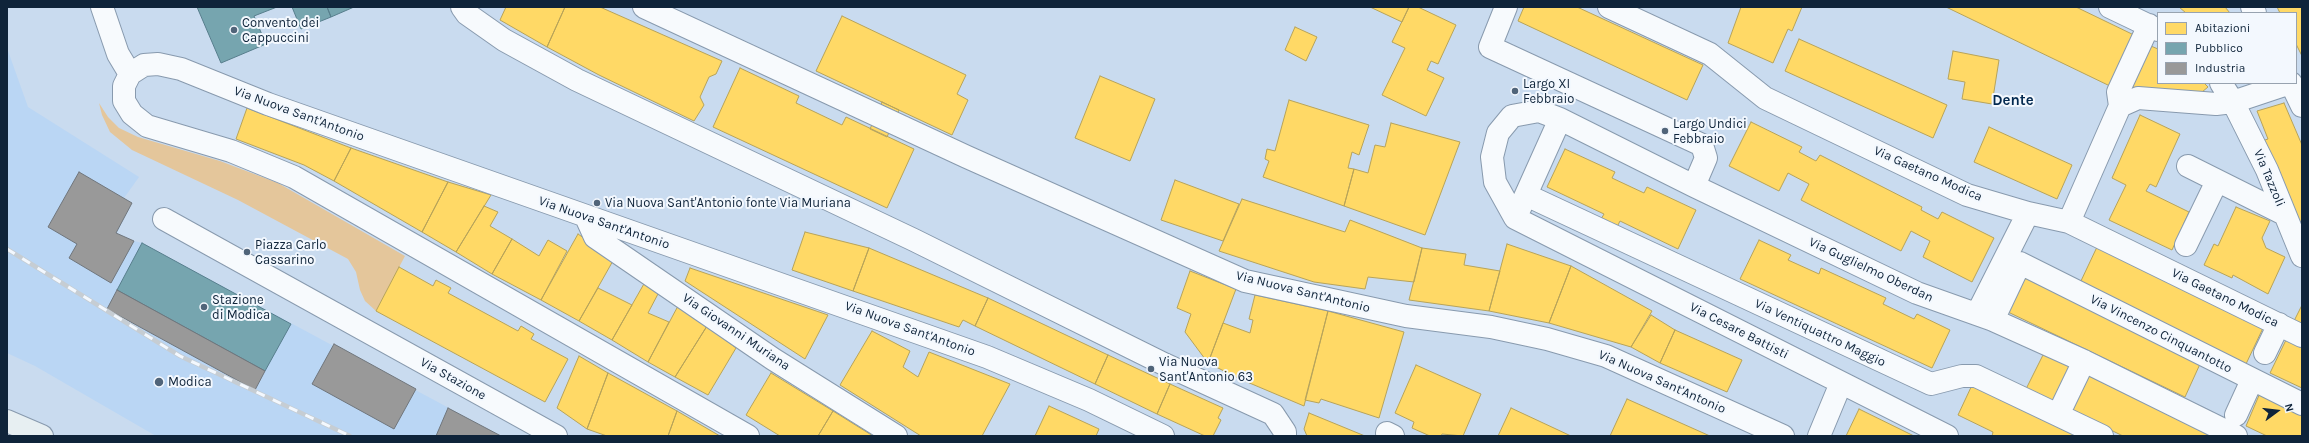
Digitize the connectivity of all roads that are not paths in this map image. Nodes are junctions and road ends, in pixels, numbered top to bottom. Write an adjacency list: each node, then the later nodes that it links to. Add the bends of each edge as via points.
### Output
1 (102, 7): 8 (street, via 118,54)
2 (462, 7): 44 (street, via 467,14 504,40 577,80 914,240 1164,364 1273,414)
3 (644, 7): 45 (street, Via Nuova Sant'Antonio, via 967,157 1245,281 1406,316 1491,327 1547,339 1606,356)
4 (1506, 7): 18 (street, via 1490,47 1702,145 1706,158)
5 (1609, 7): 20 (street, Via Gaetano Modica, via 1710,54 1765,98 1967,195)
6 (2110, 7): 7 (street)
7 (2153, 28): 13 (street, via 2118,92)
8 (130, 74): 22 (street, Via Nuova Sant'Antonio, via 144,65 151,64 181,69 268,104); 41 (street, via 124,86 124,101 132,114 146,126 231,151 294,177)
9 (2222, 84): 12 (street, Via Tazzoli)
10 (2287, 84): 12 (street)
11 (2291, 84): 14 (street)
12 (2233, 102): 13 (street, via 2216,104 2138,98); 21 (street, Via Tazzoli, via 2267,170)
13 (2120, 106): 25 (street)
14 (2302, 106)
15 (1568, 123): 18 (street, Via Guglielmo Oberdan); 19 (street); 24 (street, Via Guglielmo Oberdan, via 1538,111 1512,116 1498,133 1492,157 1495,182)
16 (2188, 166): 17 (street)
17 (2217, 181): 21 (street); 26 (street)
18 (1694, 186): 28 (street, Via Guglielmo Oberdan, via 1918,293)
19 (1534, 199): 24 (street); 36 (street, Via Ventiquattro Maggio, via 1931,384 1962,376 1976,376)
20 (2028, 213): 25 (street, Via Gaetano Modica); 28 (street)
21 (2284, 214): 27 (street, Via Tazzoli)
22 (586, 217): 42 (street, Via Giovanni Muriana, via 595,237 774,359); 43 (street, Via Nuova Sant'Antonio, via 988,357)
23 (164, 219): 40 (street, Via Stazione)
24 (1523, 222): 34 (street, Via Cesare Battisti)
25 (2069, 222): 29 (street, Via Gaetano Modica)
26 (2186, 244)
27 (2302, 256)
28 (1985, 317): 32 (street, Via Guglielmo Oberdan); 33 (street, Via Vincenzo Cinquantotto, via 2020,263)
29 (2279, 324): 30 (street, Via Gaetano Modica); 31 (street)
30 (2302, 336)
31 (2265, 353)
32 (2084, 361): 36 (street); 38 (street, Via Guglielmo Oberdan)
33 (2252, 380): 35 (street, Via Vincenzo Cinquantotto); 38 (street)
34 (1841, 383): 46 (street); 47 (street, Via Cesare Battisti)
35 (2302, 404)
36 (2058, 415): 48 (street, Via Ventiquattro Maggio)
37 (7, 421): 39 (street)
38 (2236, 426)
39 (42, 436)
40 (556, 436)
41 (748, 436)
42 (896, 436)
43 (1163, 436)
44 (1285, 436)
45 (1783, 436)
46 (1819, 436)
47 (1948, 436)
48 (2102, 436)

